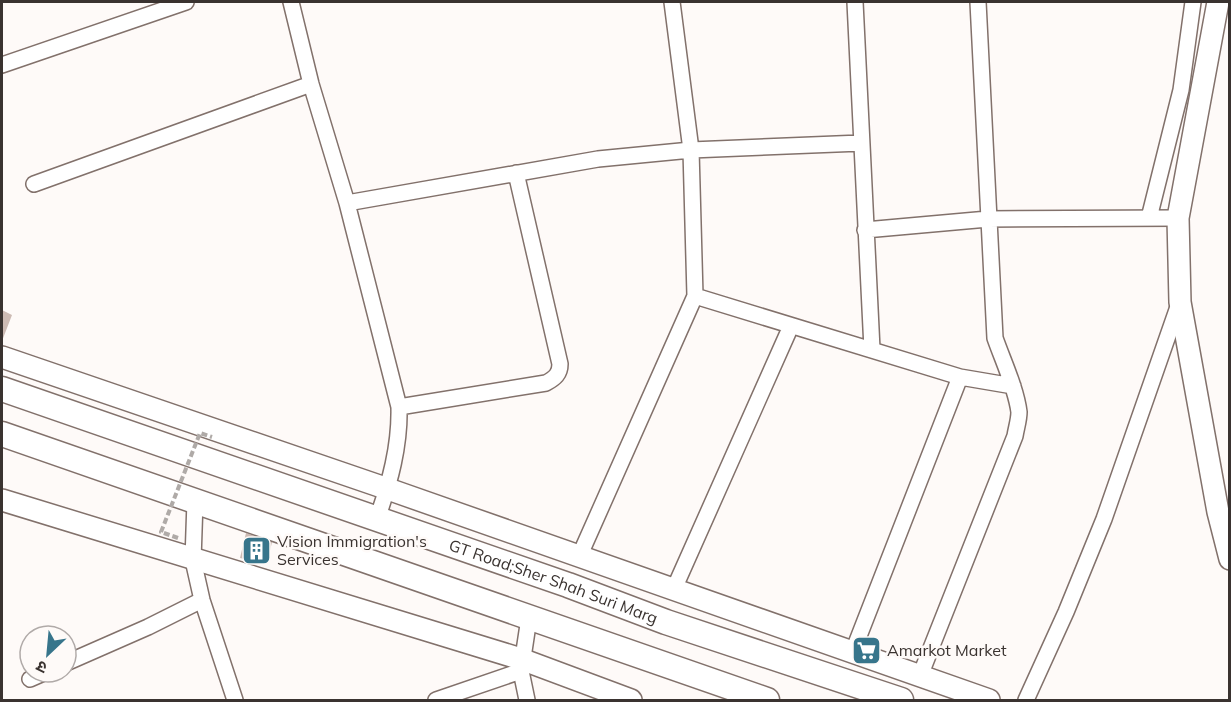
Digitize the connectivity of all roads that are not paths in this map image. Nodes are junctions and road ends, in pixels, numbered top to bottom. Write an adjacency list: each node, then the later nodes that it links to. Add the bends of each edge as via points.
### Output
1 (186, 2): 8 (street)
2 (291, 2): 9 (street)
3 (672, 2): 11 (street)
4 (855, 2): 10 (street)
5 (978, 2): 16 (street)
6 (1193, 2): 17 (street, via 1181,90)
7 (1218, 2): 15 (main road)
8 (2, 65)
9 (311, 84): 13 (street); 14 (street)
10 (861, 142): 11 (street); 18 (street)
11 (690, 150): 12 (street, via 598,159); 19 (street)
12 (516, 173): 14 (street); 27 (street, via 560,371 546,383)
13 (34, 184)
14 (347, 203): 27 (street)
15 (1178, 218): 17 (street); 20 (main road)
16 (988, 219): 17 (street); 18 (street); 25 (street, via 995,338)
17 (1149, 219)
18 (865, 230): 22 (street)
19 (695, 296): 21 (street); 34 (street)
20 (1180, 302): 32 (main road); 52 (street, via 1104,519)
21 (791, 326): 22 (street); 37 (street)
22 (872, 349): 24 (street)
23 (2, 357): 29 (main road)
24 (960, 377): 25 (street); 40 (street)
25 (1012, 386): 43 (street, via 1018,412 1015,436)
26 (2, 389): 33 (main road, GT Road;Sher Shah Suri Marg)
27 (399, 407): 29 (street, via 400,432)
28 (2, 434): 31 (main road)
29 (388, 489): 33 (street); 34 (main road)
30 (2, 500): 36 (main road)
31 (195, 501): 36 (street); 39 (main road)
32 (1224, 507): 35 (main road)
33 (377, 519): 50 (main road, GT Road;Sher Shah Suri Marg)
34 (579, 557): 37 (main road)
35 (1230, 559)
36 (193, 560): 38 (street); 42 (main road)
37 (674, 589): 40 (main road)
38 (202, 600): 41 (street); 45 (street)
39 (529, 618): 42 (street); 49 (main road)
40 (852, 654): 43 (main road)
41 (78, 658)
42 (521, 665): 44 (street); 47 (street); 48 (main road)
43 (920, 676): 51 (main road)
44 (453, 697): 46 (street)
45 (235, 700)
46 (436, 700)
47 (527, 700)
48 (631, 700)
49 (767, 700)
50 (901, 700)
51 (989, 700)
52 (1026, 700)

